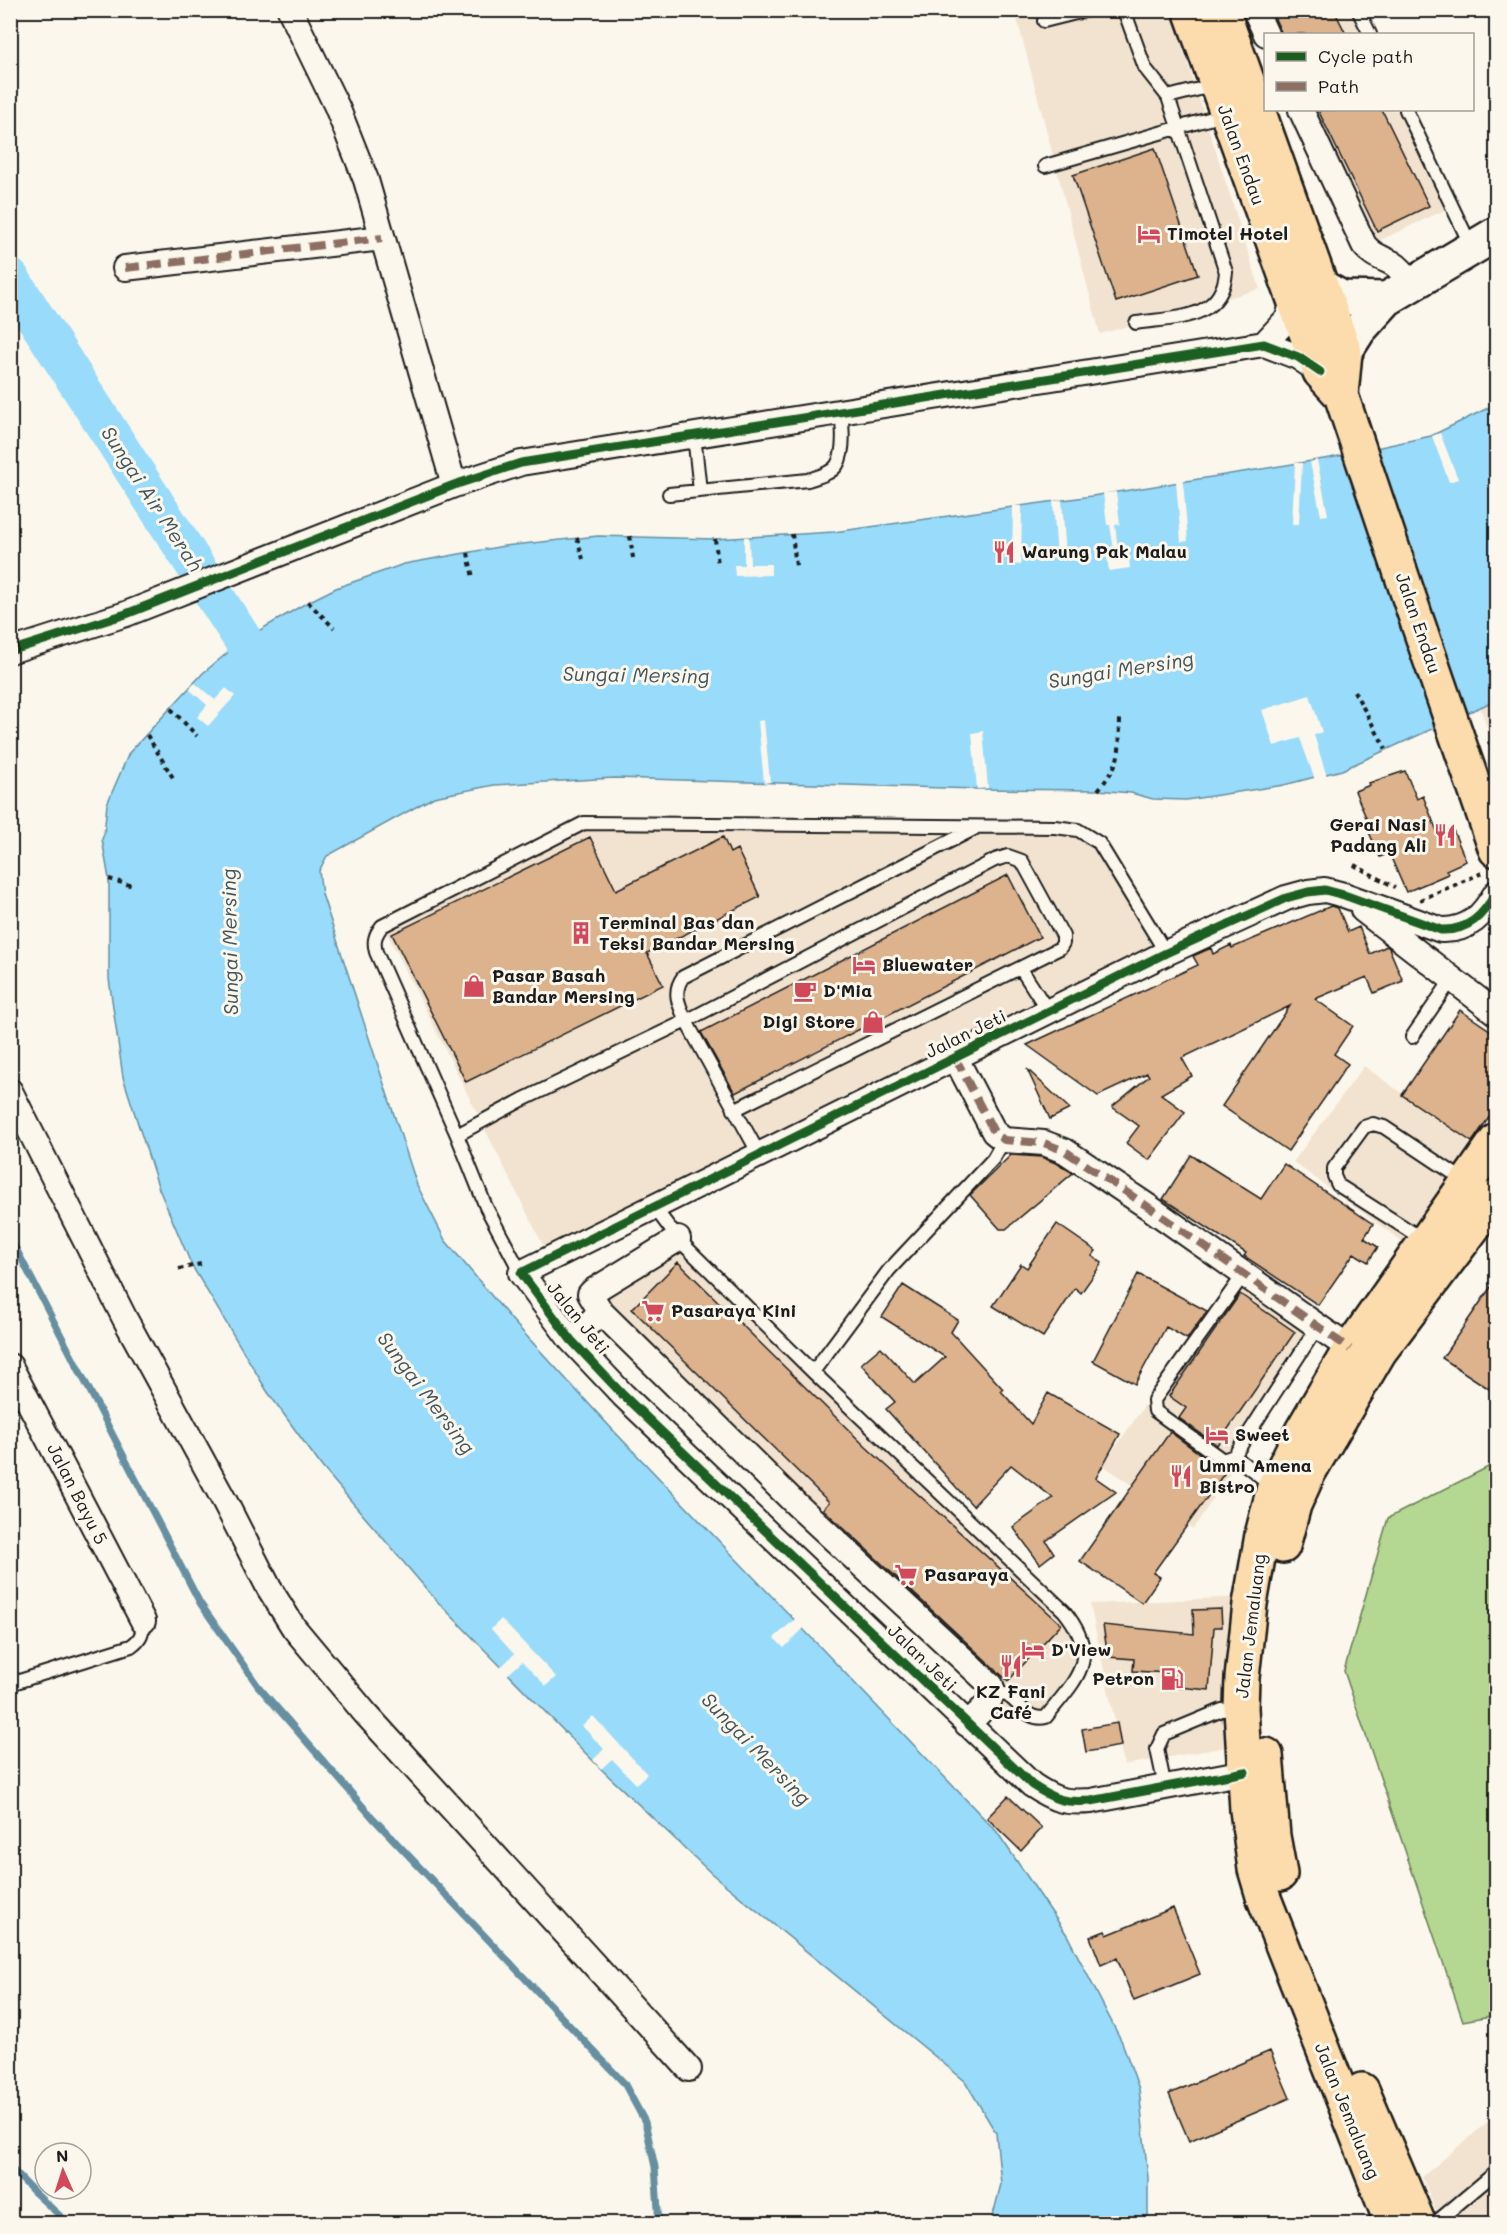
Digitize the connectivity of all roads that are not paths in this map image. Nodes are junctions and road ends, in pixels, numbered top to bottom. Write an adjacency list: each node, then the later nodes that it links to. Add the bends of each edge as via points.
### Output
1 (290, 10): 17 (street, via 341,118 366,180)
2 (1088, 10): 8 (lane)
3 (1124, 10): 11 (lane, via 1145,68)
4 (1190, 10): 12 (highway, Jalan Endau)
5 (1222, 10): 21 (highway, Jalan Endau)
6 (1255, 10): 9 (street)
7 (1358, 10): 10 (lane)
8 (1044, 21)
9 (1266, 33)
10 (1370, 33)
11 (1168, 97): 12 (lane); 15 (lane)
12 (1222, 100): 15 (lane); 21 (highway, Jalan Endau)
13 (1301, 111): 20 (street, via 1364,245 1370,253 1393,264)
14 (1407, 111): 18 (lane)
15 (1180, 128): 16 (lane); 22 (lane, via 1226,272 1225,284 1217,300 1201,312)
16 (1045, 166)
17 (382, 238): 19 (street); 27 (street)
18 (1485, 242): 20 (main road)
19 (125, 268)
20 (1399, 292): 21 (main road, via 1342,298); 24 (main road, via 1359,330)
21 (1308, 294): 23 (street); 24 (highway, Jalan Endau)
22 (1136, 323)
23 (1264, 344): 24 (street); 25 (street)
24 (1335, 373): 32 (highway, Jalan Endau)
25 (841, 413): 26 (street); 28 (lane, via 841,451 837,465 827,473 808,480)
26 (694, 435): 27 (street, via 521,464); 28 (lane)
27 (454, 485): 30 (street, via 126,614)
28 (700, 492): 29 (lane)
29 (669, 495)
30 (10, 651)
31 (978, 827): 35 (lane, via 1078,830 1099,843); 40 (lane, via 682,977 676,993); 45 (lane, via 584,823 382,926 373,942 376,952)
32 (1491, 850)
33 (1497, 893): 34 (street, Jalan Jeti, via 1474,922 1452,930 1441,930)
34 (1344, 895): 35 (street, Jalan Jeti, via 1325,890 1286,898); 37 (street)
35 (1166, 953): 38 (street, Jalan Jeti)
36 (1021, 969): 38 (lane); 40 (lane, via 1060,948 1063,936 1022,861 1008,856); 44 (lane)
37 (1452, 979): 39 (street); 41 (lane)
38 (1048, 1011): 42 (street, Jalan Jeti)
39 (1497, 1013)
40 (686, 1021): 44 (lane); 45 (lane, via 522,1100)
41 (1412, 1037)
42 (955, 1058): 46 (street, via 994,1131); 48 (street, Jalan Jeti)
43 (10, 1091): 71 (street, via 125,1319 294,1628 365,1713)
44 (734, 1110): 48 (lane)
45 (457, 1136): 54 (lane, via 486,1207)
46 (1004, 1140): 55 (street, via 1044,1143 1065,1150); 61 (lane, via 993,1159 889,1270)
47 (1497, 1141): 49 (highway, Jalan Jemaluang)
48 (759, 1155): 51 (street, Jalan Jeti)
49 (1467, 1183): 53 (highway, Jalan Jemaluang); 53 (lane, via 1384,1127 1373,1124 1364,1127 1334,1168 1338,1185)
50 (1497, 1197): 74 (highway, Jalan Jemaluang, via 1380,1351 1309,1472 1294,1505 1284,1542 1264,1678 1263,1721 1272,1827 1284,1892)
51 (654, 1207): 52 (lane); 54 (street, Jalan Jeti)
52 (678, 1239): 56 (street, via 593,1290 591,1299); 61 (lane)
53 (1425, 1241): 59 (highway, Jalan Jemaluang)
54 (521, 1273): 58 (street, Jalan Jeti)
55 (1244, 1274): 57 (street); 62 (lane, via 1154,1400 1155,1411 1223,1460)
56 (601, 1312): 58 (street); 66 (street, via 798,1505 991,1685)
57 (1318, 1326): 59 (street); 62 (lane)
58 (571, 1340): 68 (street, Jalan Jeti, via 622,1395)
59 (1350, 1349): 63 (highway, Jalan Jemaluang, via 1303,1429)
60 (10, 1366): 64 (street, Jalan Bayu 5)
61 (813, 1372): 66 (lane, via 1075,1625 1084,1658 1082,1670 1046,1717 1031,1716 1008,1695)
62 (1234, 1456): 63 (lane)
63 (1275, 1487): 67 (highway, Jalan Jemaluang, via 1250,1604)
64 (142, 1621): 65 (lane, via 143,1632 130,1646)
65 (10, 1684)
66 (993, 1692): 68 (street, via 992,1699)
67 (1241, 1708): 69 (highway, Jalan Jemaluang); 70 (lane, via 1222,1710 1164,1734 1157,1749)
68 (967, 1724): 70 (street, Jalan Jeti, via 1032,1785 1055,1800 1091,1802)
69 (1245, 1772): 70 (street, Jalan Jeti); 73 (highway, Jalan Jemaluang, via 1250,1839 1263,1896)
70 (1165, 1787)
71 (689, 2069)
72 (1497, 2172): 75 (lane)
73 (1392, 2223)
74 (1419, 2223)
75 (1434, 2223)

